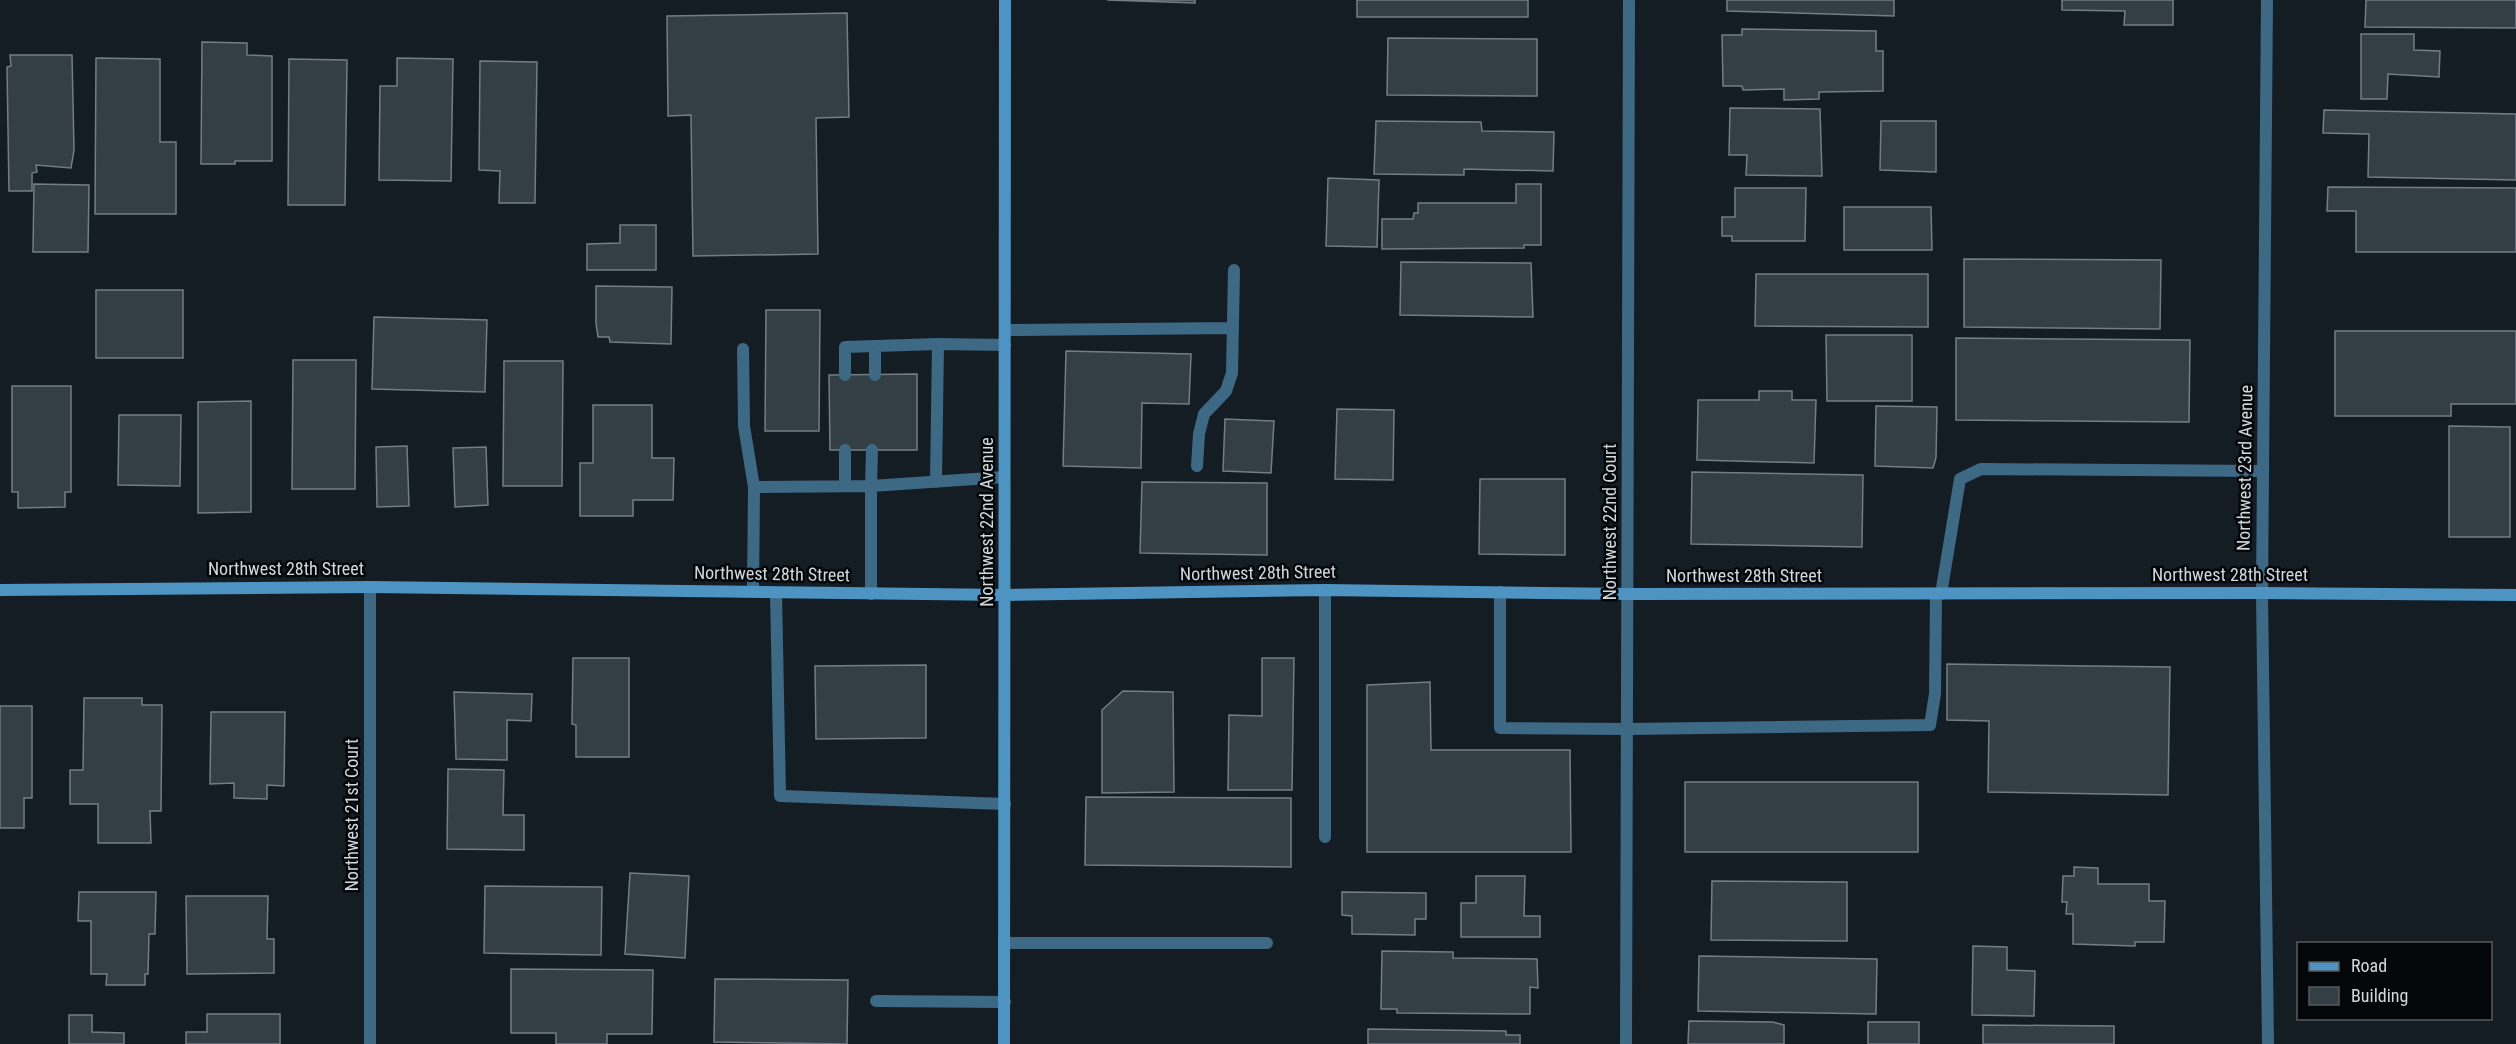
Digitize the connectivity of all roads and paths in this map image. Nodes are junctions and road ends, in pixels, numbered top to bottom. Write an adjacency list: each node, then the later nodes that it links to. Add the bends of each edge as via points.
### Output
1 (1005, 0): 6 (street, Northwest 22nd Avenue)
2 (1629, 0): 30 (street, Northwest 22nd Court)
3 (2267, 0): 16 (street, Northwest 23rd Avenue)
4 (1233, 270): 5 (street)
5 (1233, 328): 6 (street); 15 (street, via 1232,373 1226,391 1204,414)
6 (1005, 330): 8 (street, Northwest 22nd Avenue)
7 (938, 344): 8 (street); 9 (street); 18 (street)
8 (1005, 345): 17 (street, Northwest 22nd Avenue)
9 (875, 346): 11 (street, via 845,347); 12 (street)
10 (743, 349): 21 (street, via 744,426)
11 (845, 375)
12 (875, 375)
13 (845, 450): 19 (street)
14 (872, 450): 20 (street)
15 (1197, 466)
16 (2263, 471): 28 (street, Northwest 23rd Avenue); 31 (street, via 1981,469 1960,479)
17 (1004, 477): 18 (street); 32 (street, Northwest 22nd Avenue)
18 (936, 482): 20 (street)
19 (845, 486): 20 (street); 21 (street)
20 (871, 486): 29 (street)
21 (754, 487): 25 (street)
22 (370, 587): 23 (street, Northwest 28th Street); 25 (street, Northwest 28th Street); 41 (street, Northwest 21st Court)
23 (0, 590)
24 (1325, 590): 26 (street, Northwest 28th Street); 32 (street, Northwest 28th Street); 36 (street)
25 (753, 592): 27 (street, Northwest 28th Street)
26 (1500, 592): 30 (street, Northwest 28th Street); 34 (street, via 1500,728)
27 (776, 593): 29 (street, Northwest 28th Street); 35 (street, via 780,796)
28 (2262, 593): 31 (street, Northwest 28th Street); 33 (street, Northwest 28th Street); 44 (street, Northwest 23rd Avenue)
29 (871, 594): 32 (street, Northwest 28th Street)
30 (1628, 594): 31 (street, Northwest 28th Street); 34 (street, Northwest 22nd Court)
31 (1939, 594): 34 (street, via 1930,725)
32 (1005, 595): 35 (street, Northwest 22nd Avenue)
33 (2516, 595)
34 (1627, 729): 43 (street, Northwest 22nd Court)
35 (1005, 804): 37 (street, Northwest 22nd Avenue)
36 (1325, 837)
37 (1004, 943): 38 (street); 40 (street, Northwest 22nd Avenue)
38 (1267, 943)
39 (876, 1001): 40 (street)
40 (1005, 1002): 42 (street, Northwest 22nd Avenue)
41 (370, 1044)
42 (1004, 1044)
43 (1626, 1044)
44 (2268, 1044)

